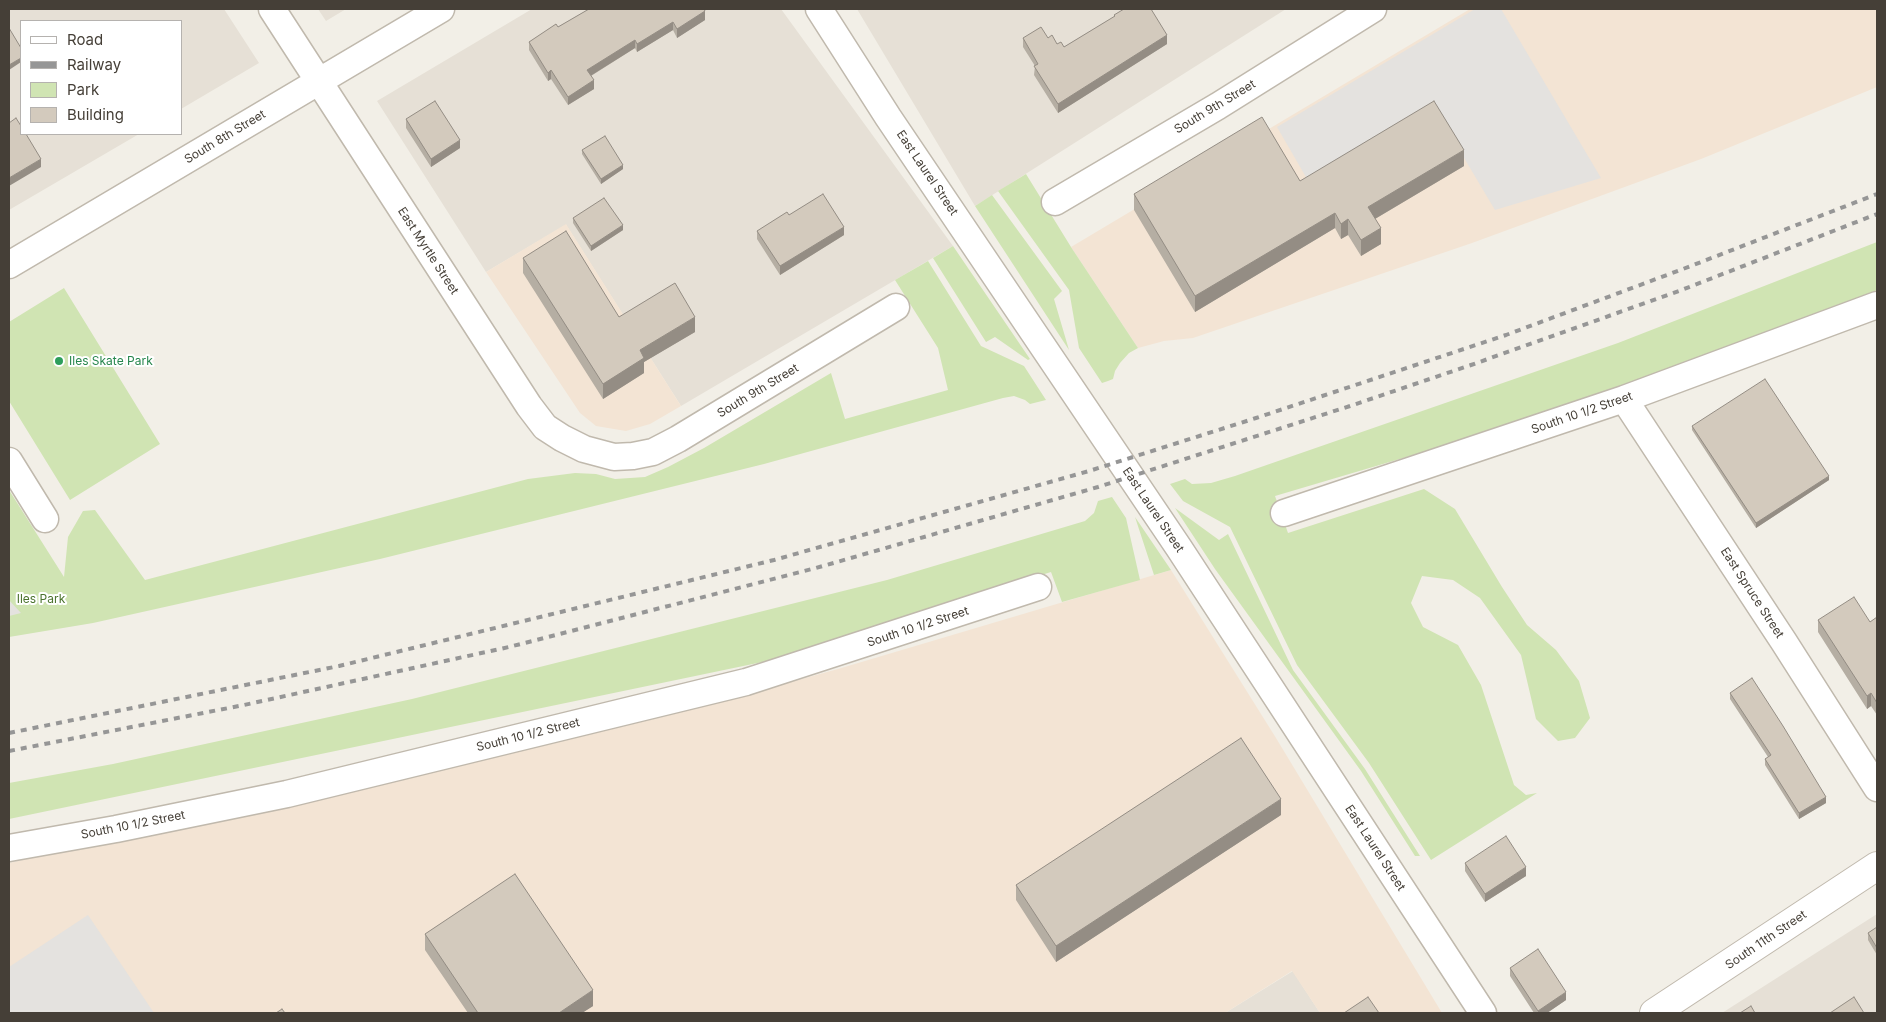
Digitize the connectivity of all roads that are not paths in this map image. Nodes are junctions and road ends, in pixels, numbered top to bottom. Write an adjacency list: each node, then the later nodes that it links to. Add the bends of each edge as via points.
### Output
1 (272, 9): 5 (street, East Myrtle Street)
2 (441, 9): 5 (street, South 8th Street)
3 (819, 9): 19 (street, East Laurel Street, via 888,117 1179,548)
4 (1367, 10): 6 (street, South 9th Street, via 1226,101)
5 (318, 81): 7 (street, South 8th Street); 11 (street, East Myrtle Street, via 528,406 562,438 584,450)
6 (1055, 202)
7 (9, 265)
8 (1877, 305): 10 (street, South 10 1/2 Street)
9 (896, 307): 11 (street, South 9th Street, via 678,439 653,452)
10 (1624, 399): 13 (street, South 10 1/2 Street); 16 (street, East Spruce Street)
11 (614, 457)
12 (9, 461): 14 (street)
13 (1284, 513)
14 (45, 520)
15 (1038, 588): 17 (street, South 10 1/2 Street, via 746,682 287,794)
16 (1877, 788)
17 (9, 848)
18 (1877, 866): 20 (street, South 11th Street)
19 (1483, 1013)
20 (1654, 1013)

